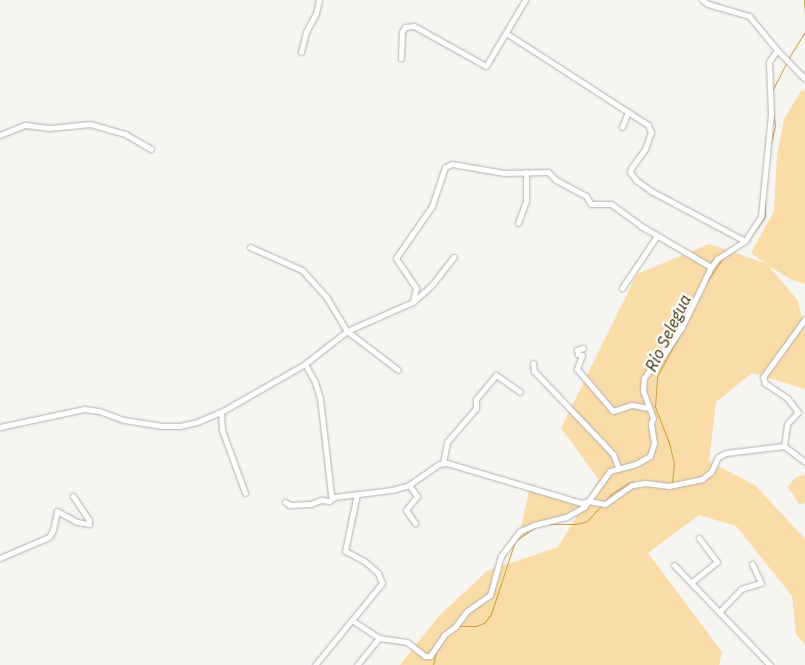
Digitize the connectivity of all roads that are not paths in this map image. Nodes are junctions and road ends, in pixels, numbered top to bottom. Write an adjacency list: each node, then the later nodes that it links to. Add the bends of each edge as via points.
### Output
1 (319, 0): 6 (street)
2 (525, 0): 4 (street)
3 (702, 0): 5 (street, via 749,16)
4 (506, 33): 7 (street, via 486,66 418,26 410,26 403,28); 9 (street)
5 (777, 50): 8 (street); 16 (street, via 769,62 771,114 761,216)
6 (301, 52)
7 (401, 58)
8 (805, 79)
9 (628, 112): 10 (street); 16 (street, via 648,125 651,132 645,149 631,168 634,178 651,191)
10 (622, 127)
11 (0, 135): 12 (street, via 26,126 50,128 90,124 125,134)
12 (151, 149)
13 (526, 172): 14 (street, via 526,201); 15 (street, via 548,172 586,196 591,204 611,204); 21 (street, via 504,173 452,164 445,167 432,206 396,258 416,288)
14 (518, 224)
15 (657, 236): 19 (street); 20 (street)
16 (745, 241): 19 (street, via 716,259)
17 (250, 247): 23 (street, via 302,270 326,298)
18 (454, 257): 21 (street, via 431,286)
19 (711, 267): 29 (street, via 682,327 656,367 644,378 643,391)
20 (622, 288)
21 (413, 302): 23 (street)
22 (805, 319): 32 (street, via 763,377 765,383 787,398 798,412 786,428)
23 (347, 331): 26 (street); 27 (street)
24 (583, 348): 29 (street, via 577,350 582,354 577,369 612,411 632,405)
25 (534, 363): 35 (street, via 534,371 613,454)
26 (304, 364): 30 (street); 40 (street, via 320,398 331,495)
27 (398, 370)
28 (520, 392): 34 (street, via 495,376 476,399 476,408 447,442)
29 (649, 408): 35 (street, via 653,418 654,443 650,456 636,464)
30 (220, 412): 31 (street, via 180,426 161,426 124,420 84,408); 37 (street, via 222,430)
31 (0, 427)
32 (784, 446): 33 (street); 42 (street, via 726,453 718,456 711,472 702,479 669,486 632,485 603,504)
33 (805, 462)
34 (443, 463): 36 (street); 42 (street, via 581,503)
35 (618, 467): 42 (street, via 605,475)
36 (409, 485): 38 (street); 43 (street, via 417,496 406,510)
37 (245, 493)
38 (357, 494): 40 (street); 50 (street, via 346,551 378,573 382,583)
39 (73, 496): 45 (street, via 89,524 77,522 57,511 54,530 49,537)
40 (334, 497): 41 (street, via 330,502 322,500 311,504 290,505)
41 (285, 502)
42 (588, 502): 51 (street, via 566,517 520,531 501,556 490,595 467,611 430,656 407,642)
43 (415, 523)
44 (699, 538): 48 (street, via 717,562)
45 (0, 558)
46 (752, 564): 49 (street, via 761,583 741,589)
47 (674, 565): 48 (street)
48 (692, 582): 49 (street)
49 (720, 610): 54 (street)
50 (353, 621): 51 (street); 52 (street)
51 (379, 638): 53 (street)
52 (316, 665)
53 (357, 665)
54 (770, 665)

